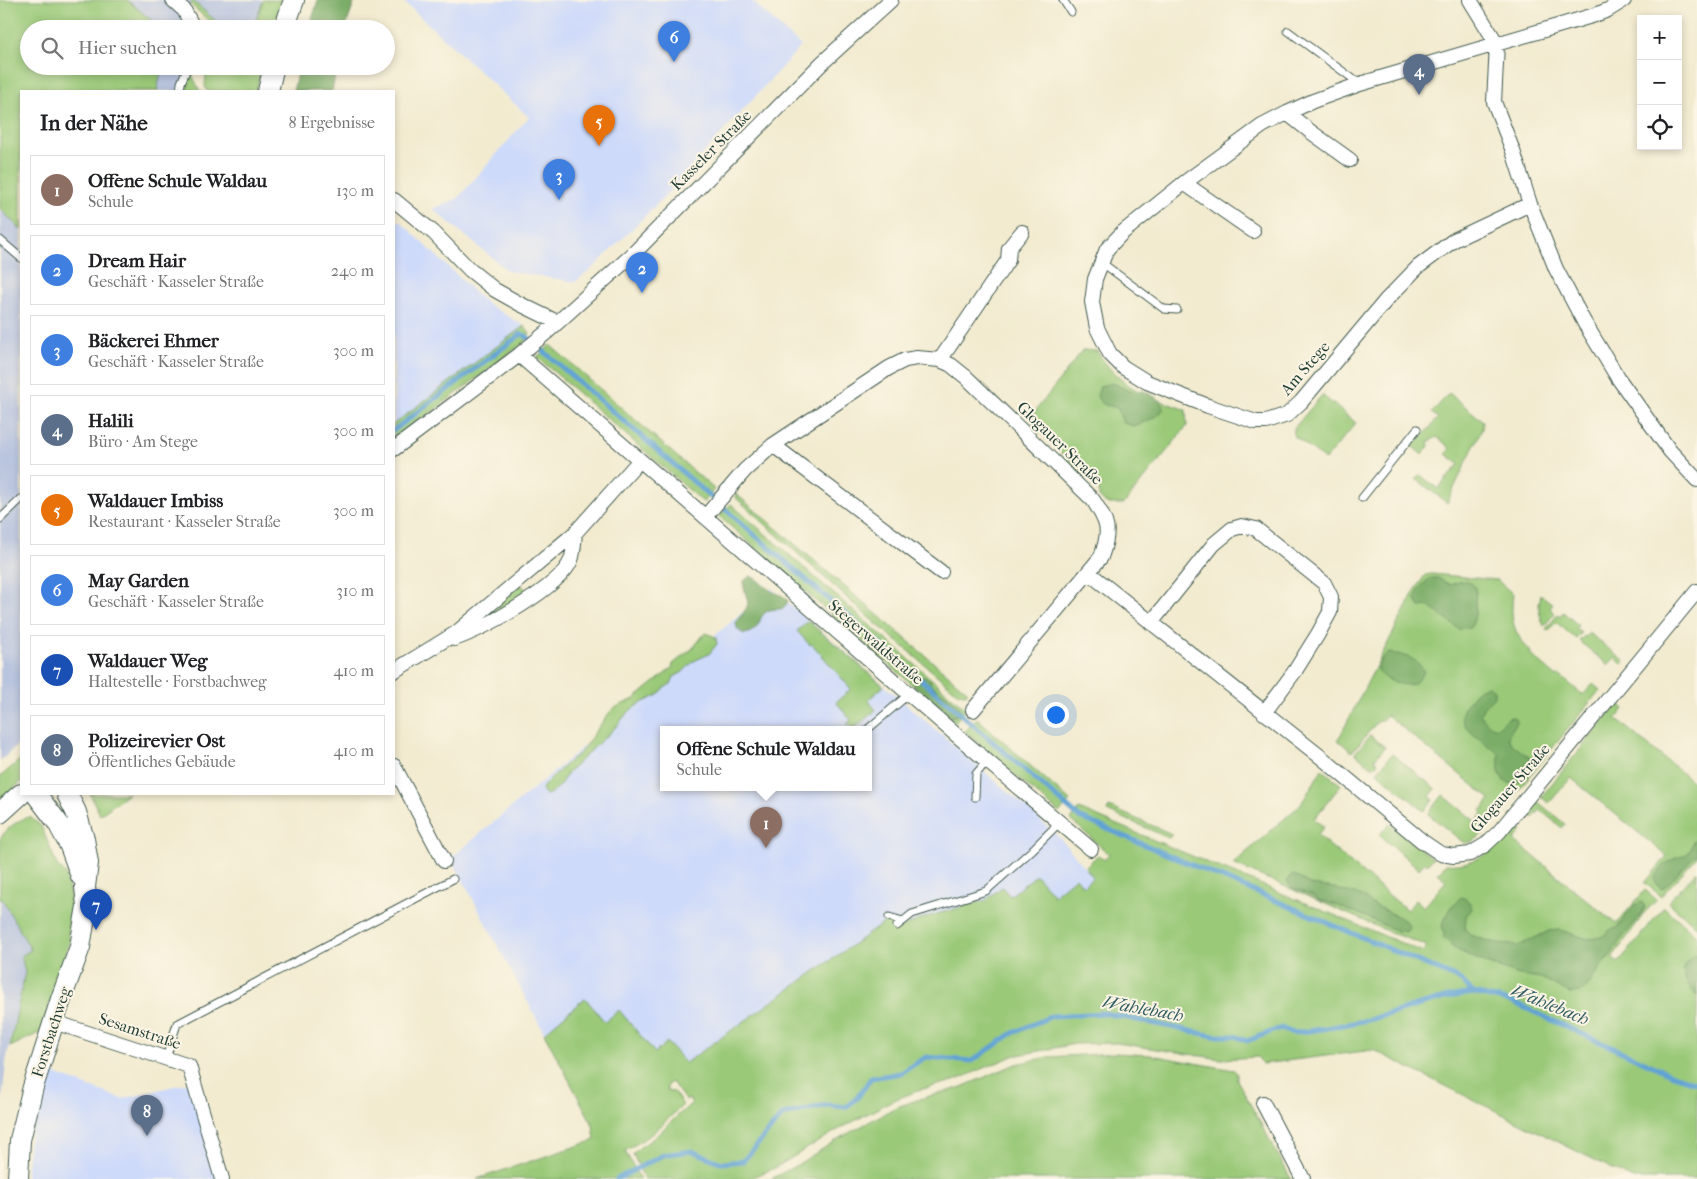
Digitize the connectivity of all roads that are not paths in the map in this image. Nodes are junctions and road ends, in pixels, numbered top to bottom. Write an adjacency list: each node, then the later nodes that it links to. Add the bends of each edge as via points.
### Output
1 (173, 0): 8 (street)
2 (294, 0): 9 (street)
3 (889, 0): 28 (street, Kasseler Straße, via 633,254)
4 (1063, 0): 7 (lane)
5 (1470, 0): 11 (street)
6 (1624, 0): 11 (street, Am Stege, via 1596,16)
7 (1071, 12)
8 (189, 20)
9 (287, 20)
10 (1288, 31): 14 (lane)
11 (1497, 44): 14 (street, Am Stege); 21 (street, via 1494,102)
12 (184, 75): 15 (lane)
13 (272, 75): 16 (street)
14 (1360, 84): 17 (street, Am Stege)
15 (180, 90)
16 (268, 90)
17 (1287, 112): 18 (street); 19 (street, Am Stege, via 1255,131)
18 (1350, 160)
19 (1184, 183): 22 (street); 26 (street, Am Stege, via 1122,234 1107,249)
20 (395, 201): 28 (street, via 495,290)
21 (1530, 204): 26 (street, Am Stege, via 1454,240 1418,267 1301,402 1287,415 1266,422 1256,422 1190,399 1147,382 1123,367 1110,354 1097,328 1092,302); 35 (street, via 1556,269 1594,338 1640,411)
22 (1253, 231)
23 (1022, 232): 30 (street, via 1009,248 1008,260)
24 (0, 240): 25 (lane)
25 (20, 257)
26 (1101, 262): 27 (lane, via 1164,309)
27 (1177, 310)
28 (557, 322): 29 (street, Kasseler Straße)
29 (530, 347): 33 (street, Kasseler Straße); 34 (street, Stegerwaldstraße)
30 (940, 360): 32 (street, Glogauer Straße, via 917,358 897,364); 42 (street, Glogauer Straße, via 966,377 1093,500 1106,520 1108,539 1102,557)
31 (1417, 429): 36 (lane)
32 (773, 445): 38 (street, Glogauer Straße, via 745,470); 41 (street)
33 (395, 448)
34 (640, 460): 38 (street, Stegerwaldstraße); 40 (street)
35 (1697, 480)
36 (1362, 498)
37 (20, 500): 39 (lane)
38 (713, 508): 47 (street, Stegerwaldstraße)
39 (0, 519)
40 (575, 533): 45 (street); 45 (street, via 571,560 557,578 499,619)
41 (941, 572)
42 (1089, 573): 44 (street, Glogauer Straße); 48 (street, Glogauer Straße)
43 (1697, 591): 49 (street, Glogauer Straße, via 1499,832 1470,854 1441,854 1422,841)
44 (1151, 623): 49 (street, Glogauer Straße); 49 (street, via 1214,544 1232,529 1242,526 1256,529 1324,583 1331,597 1330,612 1295,671)
45 (440, 644): 46 (street)
46 (395, 670)
47 (909, 694): 50 (lane); 51 (street, Stegerwaldstraße)
48 (973, 710)
49 (1264, 713)
50 (872, 726)
51 (987, 760): 56 (lane, via 976,774); 58 (street, Stegerwaldstraße)
52 (395, 768): 60 (street)
53 (20, 795): 57 (street)
54 (37, 795): 62 (street, Forstbachweg, via 58,823)
55 (68, 795): 62 (street, Forstbachweg, via 84,839 88,863)
56 (975, 797)
57 (0, 813)
58 (1060, 823): 59 (street, Stegerwaldstraße); 63 (lane, via 986,891 912,914 900,924)
59 (1091, 849)
60 (444, 862)
61 (453, 879): 65 (lane, via 177,1024)
62 (86, 887): 64 (street, Forstbachweg, via 87,906 80,947)
63 (889, 917)
64 (54, 1022): 65 (street, Sesamstraße); 67 (street, Forstbachweg, via 20,1140)
65 (166, 1058): 68 (street, Sesamstraße, via 189,1066)
66 (1262, 1103): 69 (street)
67 (18, 1179)
68 (222, 1179)
69 (1303, 1179)

